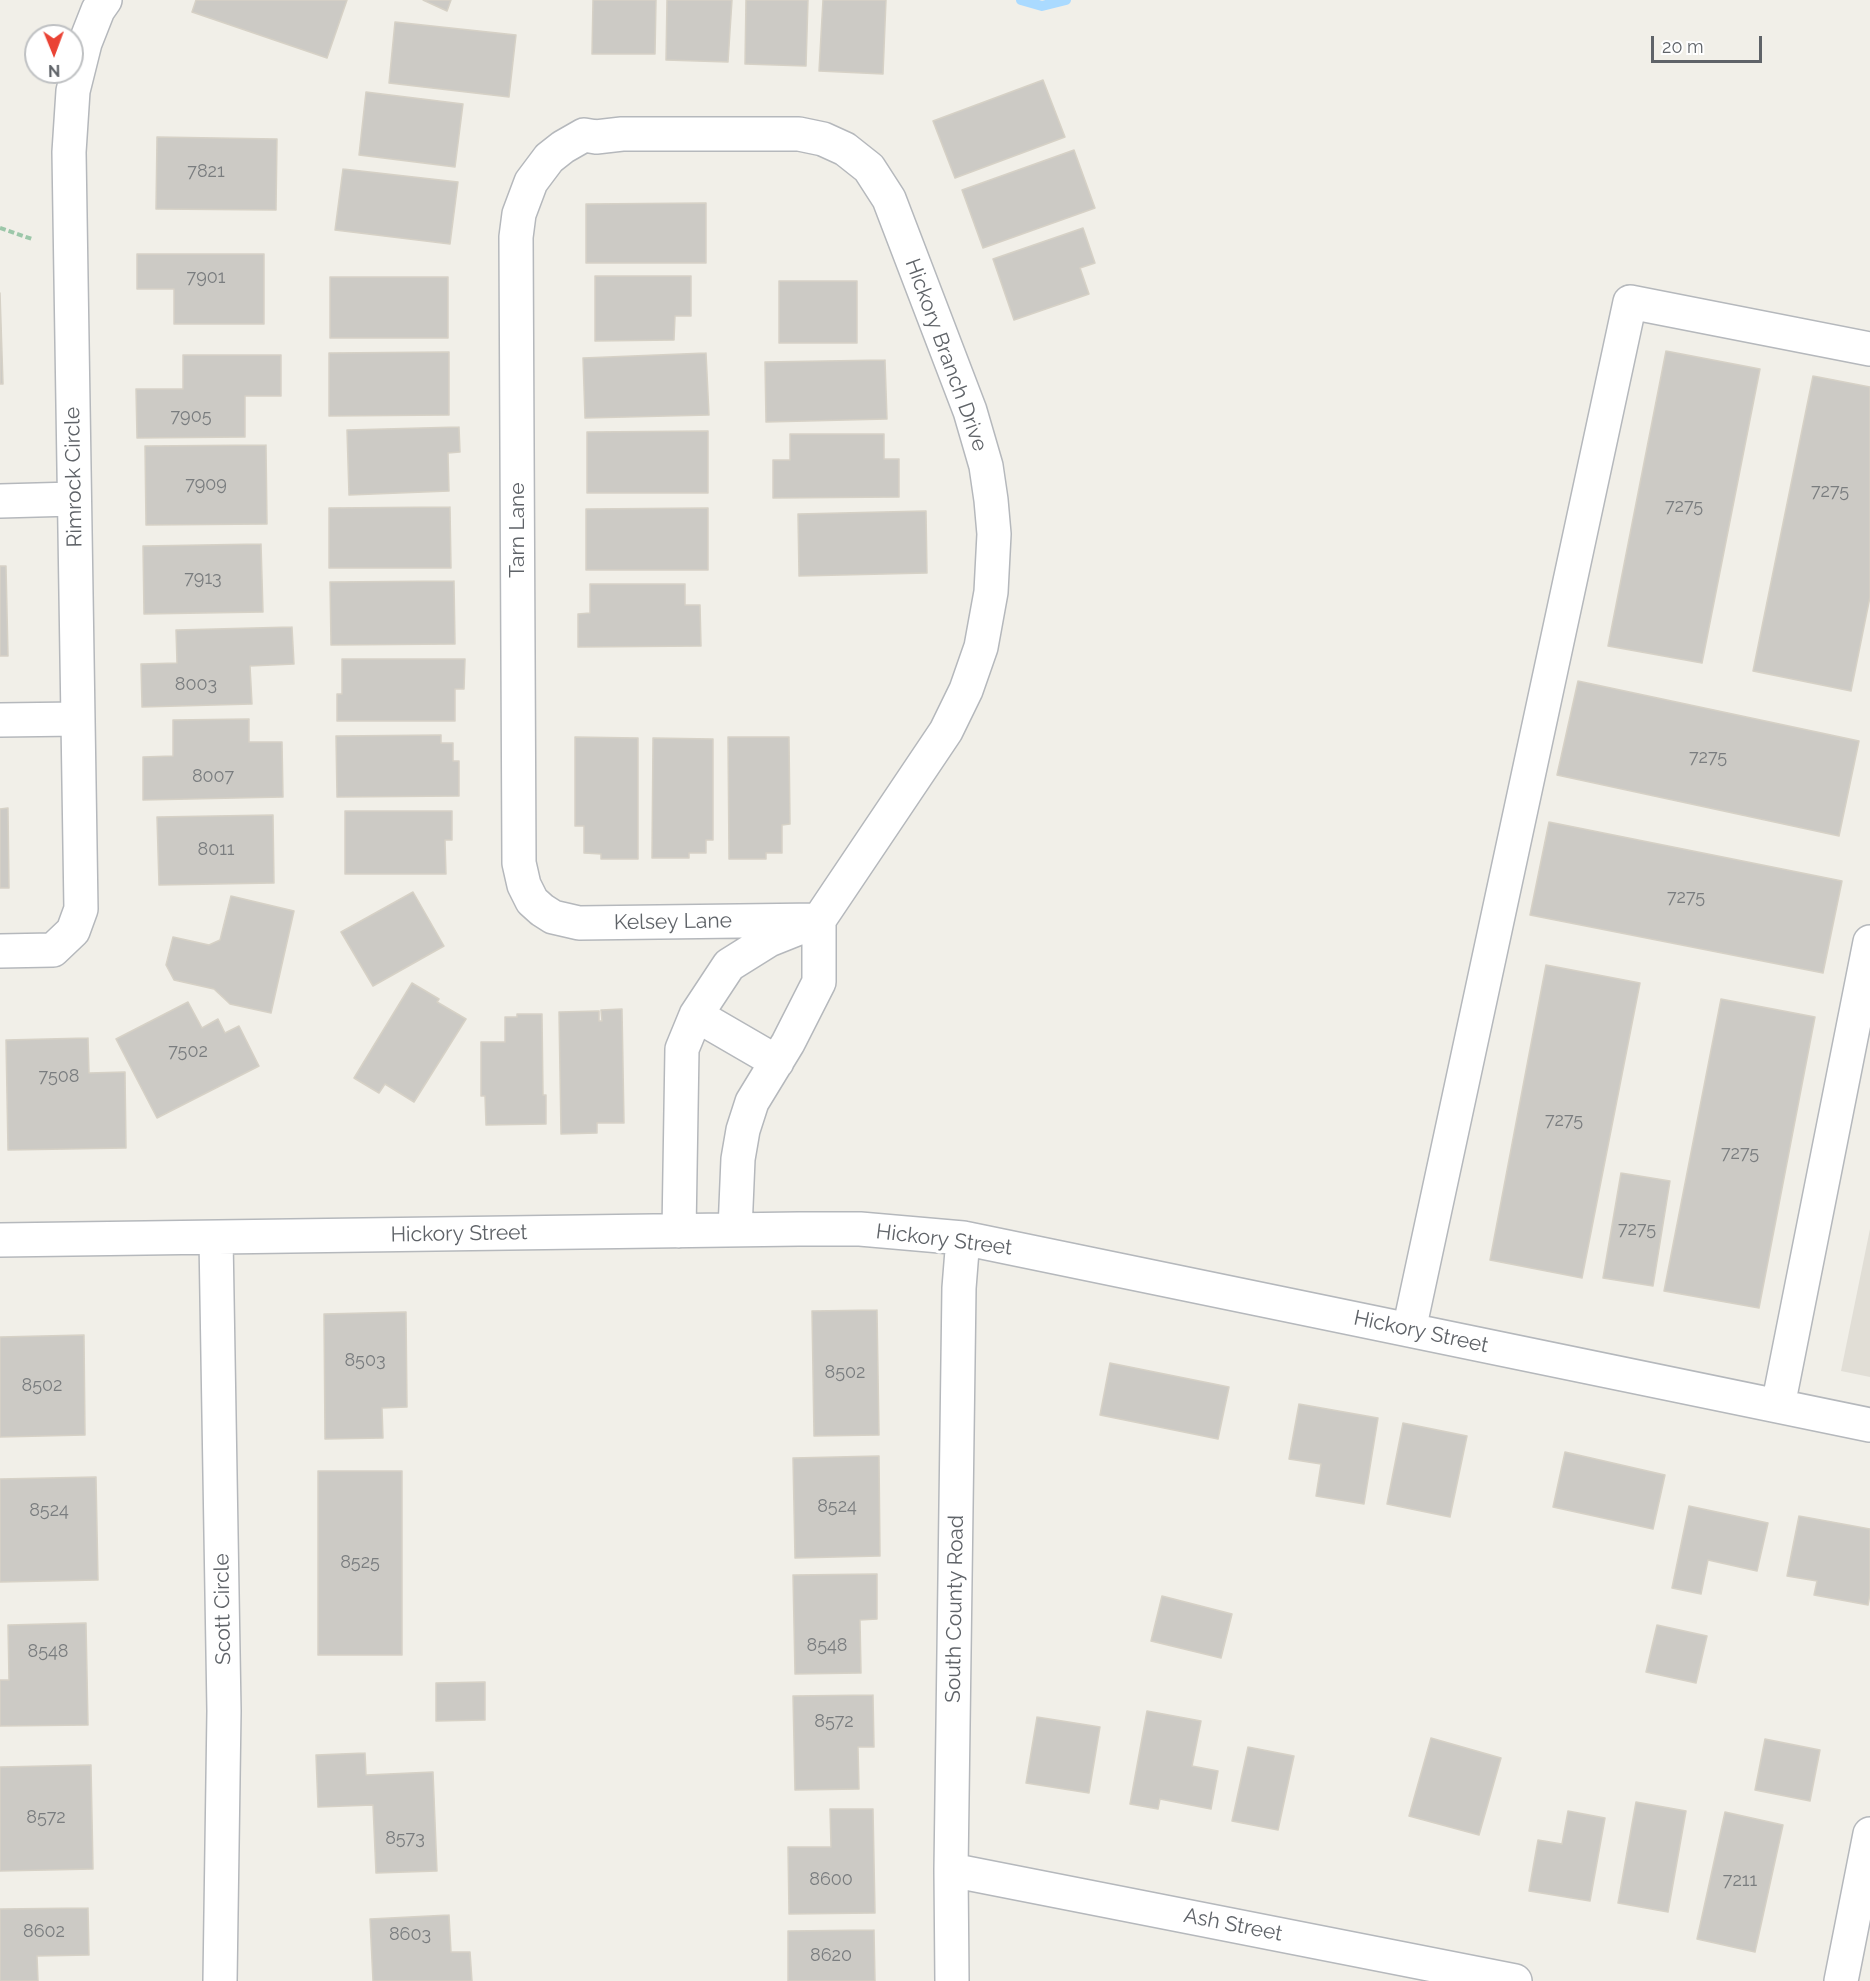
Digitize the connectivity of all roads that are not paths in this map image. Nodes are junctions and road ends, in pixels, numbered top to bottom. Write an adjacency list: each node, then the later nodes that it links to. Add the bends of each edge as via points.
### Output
1 (93, 3): 4 (street, Rimrock Circle, via 74,91 69,152)
2 (545, 163): 8 (street, Tarn Lane, via 524,197 516,237 519,863); 9 (street, Hickory Branch Drive, via 584,135 799,134 845,149 869,168 890,199 970,411 986,466 994,534 992,592 981,647 946,731)
3 (1870, 349): 19 (street, via 1630,302)
4 (74, 499): 5 (street); 6 (street, Rimrock Circle)
5 (0, 501)
6 (78, 719): 7 (street); 11 (street, Rimrock Circle, via 81,909 72,931 53,951)
7 (0, 720)
8 (532, 901): 9 (street, Kelsey Lane, via 553,917 579,923)
9 (819, 920): 12 (street, via 769,940 729,965); 13 (street, via 819,982)
10 (1870, 942): 20 (street)
11 (0, 951)
12 (696, 1015): 13 (street); 15 (street, via 682,1049)
13 (777, 1062): 14 (street, via 752,1102 743,1130)
14 (735, 1230): 15 (street, Hickory Street); 17 (street, Hickory Street, via 860,1229)
15 (679, 1231): 16 (street, Hickory Street)
16 (216, 1238): 18 (street, Hickory Street); 24 (street, Scott Circle, via 225,1711)
17 (963, 1238): 19 (street, Hickory Street); 23 (street, South County Road, via 959,1288)
18 (0, 1240)
19 (1409, 1330): 20 (street, Hickory Street)
20 (1778, 1406): 21 (street, Hickory Street)
21 (1870, 1425)
22 (1870, 1834): 27 (street)
23 (951, 1870): 25 (street, South County Road); 26 (street, Ash Street)
24 (220, 1981)
25 (952, 1981)
26 (1515, 1981)
27 (1841, 1981)

